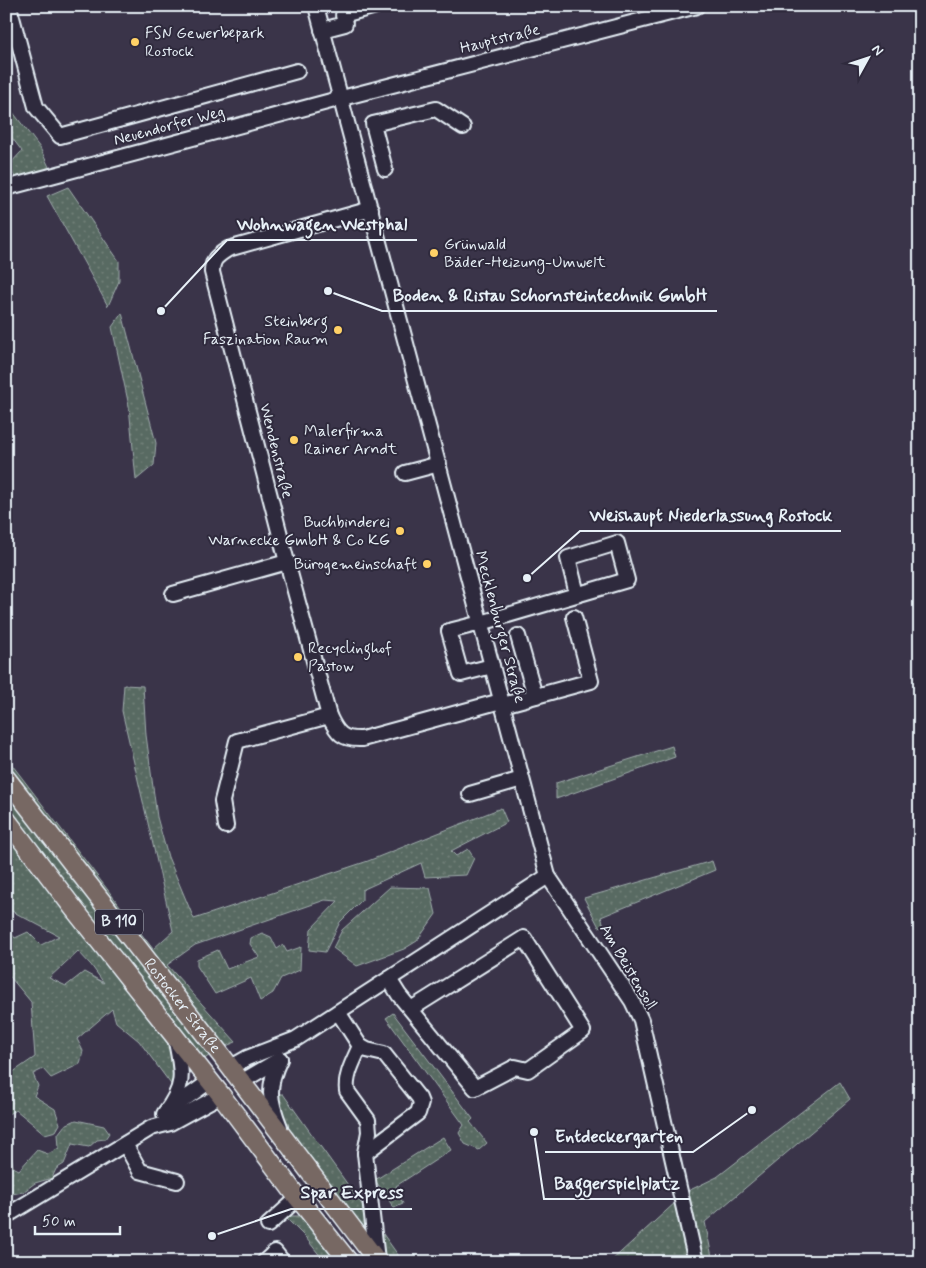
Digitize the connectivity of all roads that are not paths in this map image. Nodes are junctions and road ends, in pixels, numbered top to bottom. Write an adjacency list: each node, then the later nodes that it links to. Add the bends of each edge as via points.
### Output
1 (9, 6): 7 (street, via 36,107 60,136)
2 (316, 6): 6 (street, Mecklenburger Straße)
3 (376, 6): 6 (street, via 343,15 345,24)
4 (696, 6): 5 (street, Hauptstraße)
5 (659, 11): 8 (street, Hauptstraße)
6 (322, 30): 8 (street, Mecklenburger Straße)
7 (297, 71)
8 (342, 98): 11 (street, Mecklenburger Straße); 13 (street, Neuendorfer Weg)
9 (463, 127): 10 (street, via 436,109 373,124)
10 (379, 147): 11 (street); 12 (street)
11 (356, 153): 14 (street, Mecklenburger Straße)
12 (385, 169)
13 (6, 188)
14 (371, 208): 15 (street, Mecklenburger Straße); 17 (street, Wendenstraße, via 228,249 212,263)
15 (439, 464): 16 (street); 21 (street, Mecklenburger Straße)
16 (405, 473)
17 (286, 562): 18 (street); 26 (street, Wendenstraße)
18 (172, 594)
19 (577, 594): 19 (street, via 627,580 617,543 568,558); 21 (street)
20 (574, 617): 24 (street, Wendenstraße, via 591,681)
21 (481, 623): 23 (street, Mecklenburger Straße); 23 (street, via 449,631 461,674)
22 (518, 636): 24 (street)
23 (492, 666): 25 (street, Mecklenburger Straße)
24 (535, 696): 25 (street, Wendenstraße)
25 (502, 703): 26 (street, Wendenstraße, via 351,740 334,728); 28 (street, Mecklenburger Straße)
26 (328, 716): 31 (street, via 236,741 222,801)
27 (6, 778): 40 (main road, Rostocker Straße / B 110)
28 (522, 779): 29 (street); 32 (street, Mecklenburger Straße)
29 (470, 794)
30 (6, 819): 36 (main road, Rostocker Straße / B 110)
31 (226, 826)
32 (548, 876): 33 (street); 56 (street, Am Beistensoll, via 641,1020)
33 (389, 979): 34 (street); 35 (street)
34 (411, 1009): 34 (street, via 524,938 583,1032 528,1070 515,1067 475,1088)
35 (338, 1012): 37 (street); 38 (street)
36 (174, 1036): 42 (main road, Rostocker Straße / B 110); 43 (street, via 181,1071 180,1085)
37 (296, 1039): 39 (street); 40 (street)
38 (360, 1046): 47 (street, via 346,1086 368,1120); 47 (street, via 384,1054 421,1103 418,1113)
39 (280, 1059): 41 (street); 45 (street, via 271,1081 270,1098)
40 (231, 1067): 41 (main road, Rostocker Straße / B 110); 42 (main road, Rostocker Straße)
41 (241, 1082): 42 (main road); 45 (main road, B 110)
42 (216, 1088): 43 (street); 44 (street, via 170,1123); 49 (main road, B 110)
43 (164, 1114): 44 (street)
44 (152, 1128): 46 (street)
45 (283, 1137): 52 (main road, B 110)
46 (125, 1144): 48 (street, via 140,1172); 50 (street)
47 (365, 1153): 52 (street)
48 (177, 1181)
49 (298, 1198): 51 (street); 55 (main road, B 110)
50 (6, 1216)
51 (268, 1225)
52 (378, 1261)
53 (264, 1262): 54 (street, via 274,1252)
54 (283, 1262)
55 (349, 1262)
56 (696, 1262)

